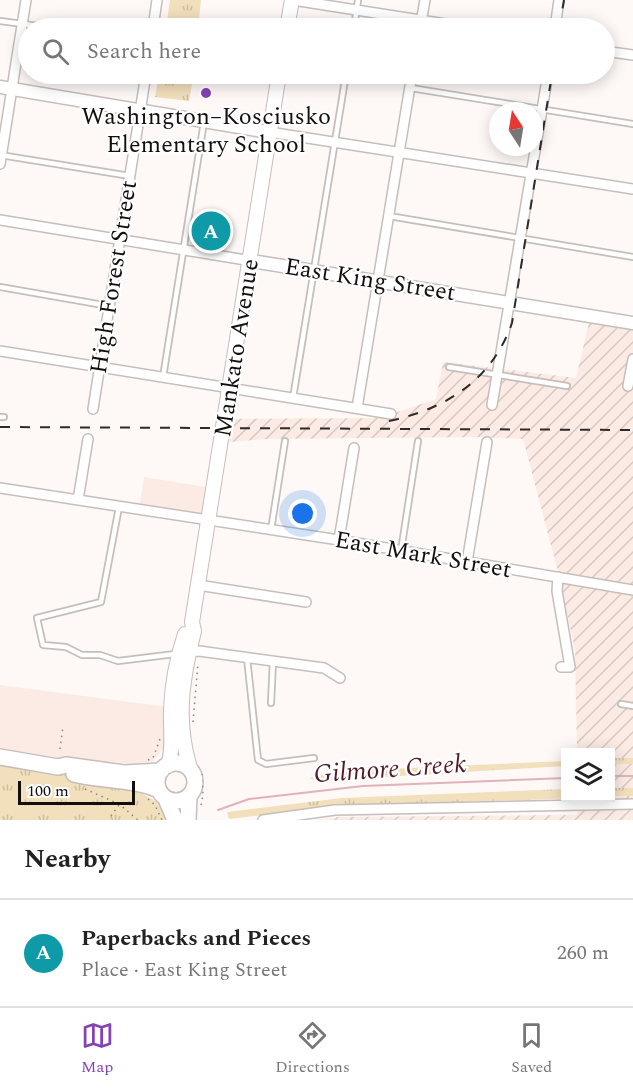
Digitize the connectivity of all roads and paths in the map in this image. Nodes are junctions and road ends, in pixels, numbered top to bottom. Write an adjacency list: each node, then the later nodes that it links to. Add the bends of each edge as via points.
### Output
1 (26, 0): 7 (street)
2 (157, 0): 8 (street)
3 (292, 0): 6 (street); 9 (main road)
4 (425, 0): 11 (street)
5 (559, 0): 12 (street)
6 (358, 5): 10 (street)
7 (23, 18)
8 (154, 18)
9 (289, 18)
10 (401, 18)
11 (422, 18)
12 (556, 18)
13 (0, 21): 14 (lane)
14 (18, 23)
15 (18, 40): 23 (street)
16 (615, 53): 17 (street)
17 (633, 55)
18 (144, 84): 28 (street, High Forest Street)
19 (277, 84): 31 (main road, Mankato Avenue)
20 (344, 84): 32 (lane)
21 (411, 84): 24 (street)
22 (546, 84): 26 (street)
23 (6, 88): 28 (street); 35 (street)
24 (410, 88): 25 (lane); 33 (street)
25 (494, 102)
26 (543, 104)
27 (543, 110): 30 (lane)
28 (140, 111): 29 (street); 37 (street, High Forest Street)
29 (204, 121): 31 (street); 43 (lane)
30 (633, 124)
31 (269, 132): 32 (street); 45 (main road, Mankato Avenue)
32 (334, 143): 33 (street); 46 (lane)
33 (399, 153): 36 (street); 39 (street)
34 (534, 156): 36 (street)
35 (0, 158): 37 (lane)
36 (531, 174): 38 (street); 41 (street)
37 (130, 176): 42 (street, High Forest Street)
38 (633, 189)
39 (389, 216): 41 (lane); 47 (street)
40 (0, 220): 42 (street, East King Street)
41 (520, 238): 44 (lane); 49 (street)
42 (120, 240): 43 (street, East King Street); 50 (street, High Forest Street)
43 (184, 250): 45 (street, East King Street); 57 (lane)
44 (633, 257)
45 (252, 261): 46 (street, East King Street); 60 (main road, Mankato Avenue)
46 (315, 271): 47 (street, East King Street); 61 (lane)
47 (379, 282): 49 (street, East King Street); 63 (street)
48 (0, 287): 50 (lane)
49 (509, 303): 51 (street, East King Street); 56 (street)
50 (110, 306): 54 (street, High Forest Street)
51 (633, 323)
52 (0, 351): 54 (street)
53 (633, 359): 59 (street)
54 (100, 367): 57 (street); 64 (street, High Forest Street)
55 (449, 367): 56 (lane)
56 (497, 373): 58 (lane); 62 (street)
57 (164, 378): 60 (street)
58 (567, 386)
59 (628, 386)
60 (229, 388): 61 (street); 74 (main road, Mankato Avenue)
61 (293, 398): 63 (street)
62 (492, 405)
63 (357, 408): 65 (street)
64 (93, 409)
65 (391, 414)
66 (88, 439): 72 (street)
67 (285, 441): 75 (lane)
68 (418, 441): 77 (lane)
69 (487, 442): 78 (street)
70 (354, 448): 76 (street)
71 (0, 488): 72 (street, East Mark Street)
72 (78, 500): 73 (street, East Mark Street)
73 (119, 507): 74 (street, East Mark Street); 83 (lane, via 101,602 37,618 43,645 66,646 82,655 118,661)
74 (209, 521): 75 (street, East Mark Street); 80 (main road, Mankato Avenue)
75 (271, 530): 76 (street, East Mark Street)
76 (339, 540): 77 (street, East Mark Street)
77 (401, 551): 78 (street, East Mark Street)
78 (467, 562): 79 (street, East Mark Street)
79 (558, 577): 81 (street, East Mark Street); 86 (street, via 556,591 570,667)
80 (198, 585): 82 (street); 83 (main road, Mankato Avenue)
81 (633, 590)
82 (306, 602)
83 (188, 655): 84 (street); 91 (path); 97 (main road, Mankato Avenue, via 172,689 172,748); 98 (main road, Mankato Avenue, via 180,709 183,741)
84 (247, 658): 85 (street); 95 (lane, via 258,760 266,764)
85 (273, 661): 87 (street, via 324,668); 88 (lane)
86 (561, 667)
87 (340, 678)
88 (271, 702)
89 (621, 705): 90 (lane)
90 (633, 706)
91 (193, 725)
92 (63, 726): 93 (path)
93 (60, 749)
94 (0, 757): 96 (main road)
95 (314, 758)
96 (58, 767): 97 (main road, via 124,773); 99 (main road, via 93,779 144,784)
97 (165, 769): 98 (main road, via 181,764); 99 (main road, Mankato Avenue, via 158,780)
98 (196, 769): 102 (main road, Mankato Avenue); 102 (path, via 203,795)
99 (163, 794): 102 (main road, via 178,801); 108 (main road)
100 (144, 795): 107 (path, via 155,805)
101 (109, 799): 103 (path)
102 (195, 801): 109 (main road, Mankato Avenue)
103 (120, 804): 105 (path); 106 (path)
104 (633, 804): 110 (street, via 334,810)
105 (111, 816)
106 (138, 820)
107 (162, 820)
108 (176, 820)
109 (188, 820)
110 (263, 820)

